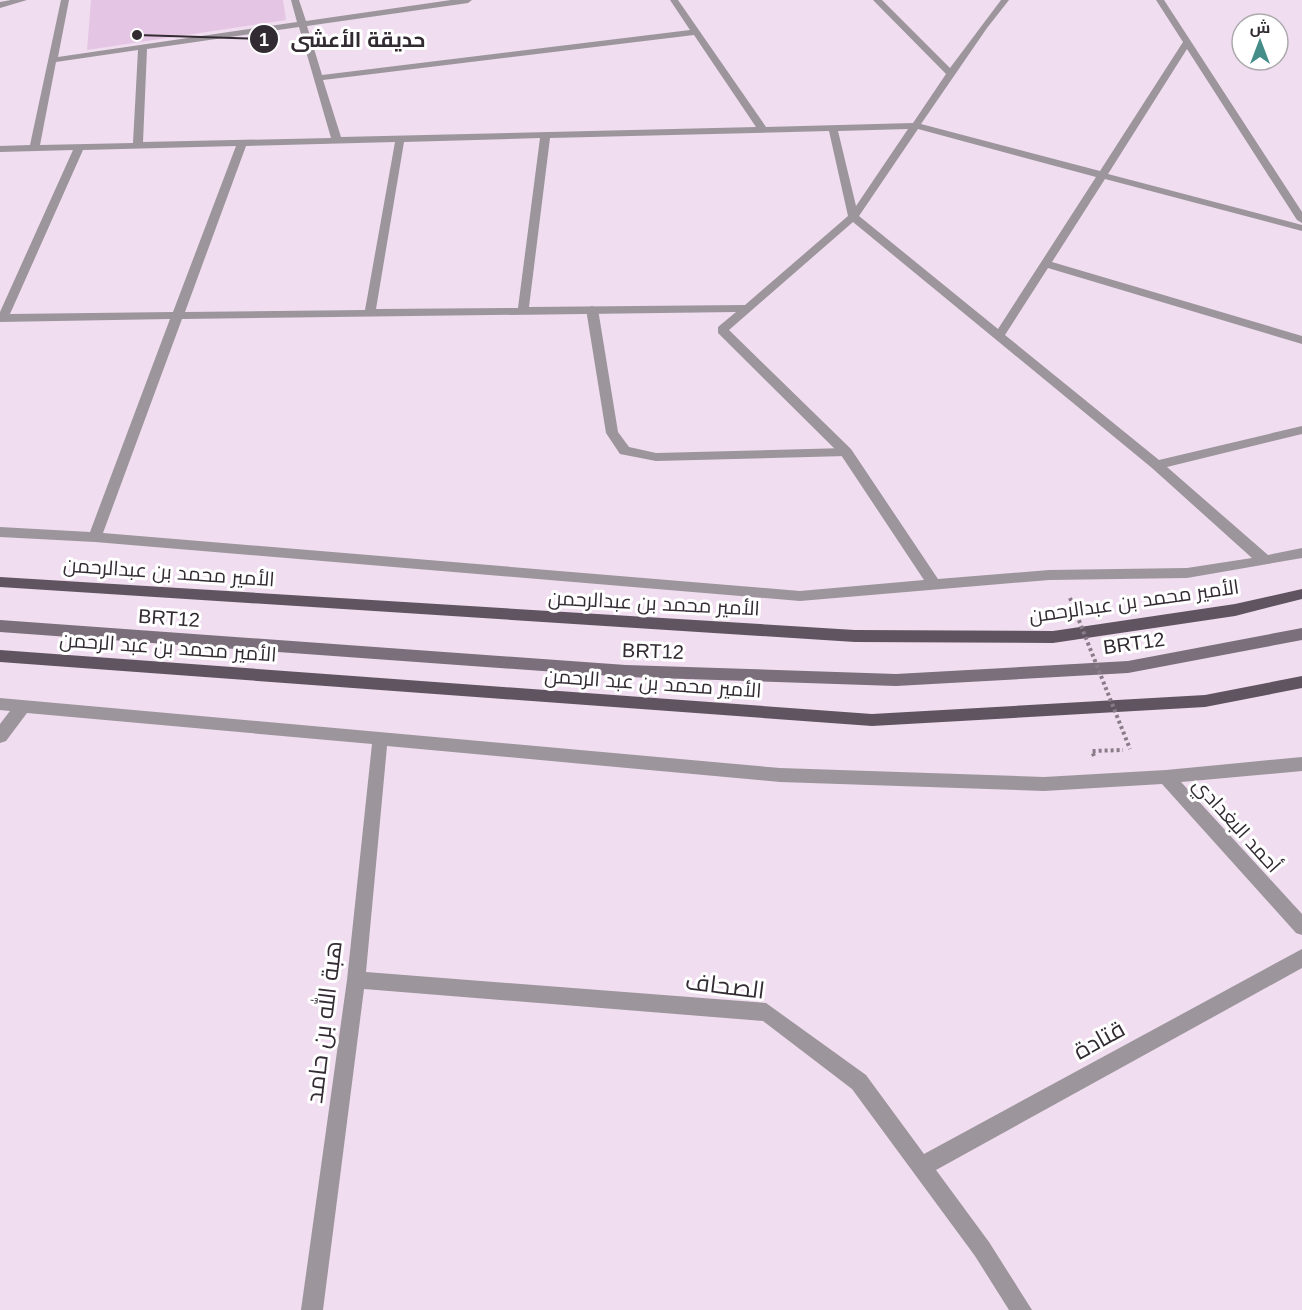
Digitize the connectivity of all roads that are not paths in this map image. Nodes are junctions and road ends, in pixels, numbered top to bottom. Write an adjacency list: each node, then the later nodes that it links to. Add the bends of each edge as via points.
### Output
1 (23, 0): 9 (street)
2 (65, 0): 14 (street)
3 (295, 0): 10 (street)
4 (468, 0): 10 (street)
5 (674, 0): 11 (street)
6 (877, 0): 15 (street)
7 (1005, 0): 15 (street)
8 (1160, 0): 12 (street)
9 (0, 5)
10 (300, 24): 13 (street); 16 (street)
11 (696, 32): 16 (street); 19 (street)
12 (1187, 43): 28 (street); 30 (street)
13 (143, 47): 14 (street); 24 (street)
14 (53, 60): 26 (street)
15 (951, 74): 17 (street)
16 (317, 78): 22 (street)
17 (916, 126): 18 (street); 28 (street); 29 (street)
18 (833, 128): 19 (street); 29 (street)
19 (763, 130): 20 (street)
20 (545, 135): 21 (street); 35 (street)
21 (400, 139): 22 (street); 36 (street)
22 (337, 141): 23 (street)
23 (242, 143): 24 (street); 37 (street)
24 (138, 146): 25 (street)
25 (79, 147): 26 (street); 38 (street)
26 (34, 148): 27 (street)
27 (0, 149)
28 (1102, 175): 31 (street); 32 (street)
29 (853, 217): 33 (street); 39 (street)
30 (1302, 220)
31 (1302, 228)
32 (1045, 264): 39 (street); 40 (street)
33 (748, 308): 34 (street); 42 (street, via 722,330)
34 (592, 309): 35 (street); 42 (street, via 612,434 625,451 656,457)
35 (523, 311): 36 (street)
36 (370, 313): 37 (street)
37 (176, 316): 38 (street); 45 (street)
38 (2, 318)
39 (999, 336): 43 (street)
40 (1302, 339)
41 (1302, 430): 43 (street)
42 (846, 452): 49 (street)
43 (1157, 465): 47 (street)
44 (0, 532): 45 (street)
45 (95, 537): 49 (street, via 800,596)
46 (1302, 553): 47 (street)
47 (1265, 561): 49 (street, via 1187,573 1049,575)
48 (0, 582): 50 (main road, الأمير محمد بن عبدالرحمن, via 867,636 1053,637 1235,610)
49 (935, 586)
50 (1302, 594)
51 (0, 626): 52 (main road, BRT12, via 626,671 896,680 1128,667)
52 (1302, 634)
53 (0, 656): 54 (main road, الأمير محمد بن عبد الرحمن, via 872,720 1205,701)
54 (1302, 682)
55 (0, 704): 56 (street)
56 (23, 706): 57 (street); 58 (street)
57 (0, 736)
58 (380, 739): 60 (street, via 780,775 1044,784); 63 (street, هبة الله بن حامد)
59 (1302, 764): 60 (street)
60 (1166, 777): 61 (street, أحمد البغدادي)
61 (1302, 927)
62 (1302, 958): 64 (street, قتادة)
63 (356, 980): 64 (street, الصحاف, via 766,1012 859,1083); 65 (street, هبة الله بن حامد)
64 (921, 1167): 66 (street, الصحاف)
65 (312, 1310)
66 (1021, 1310)

